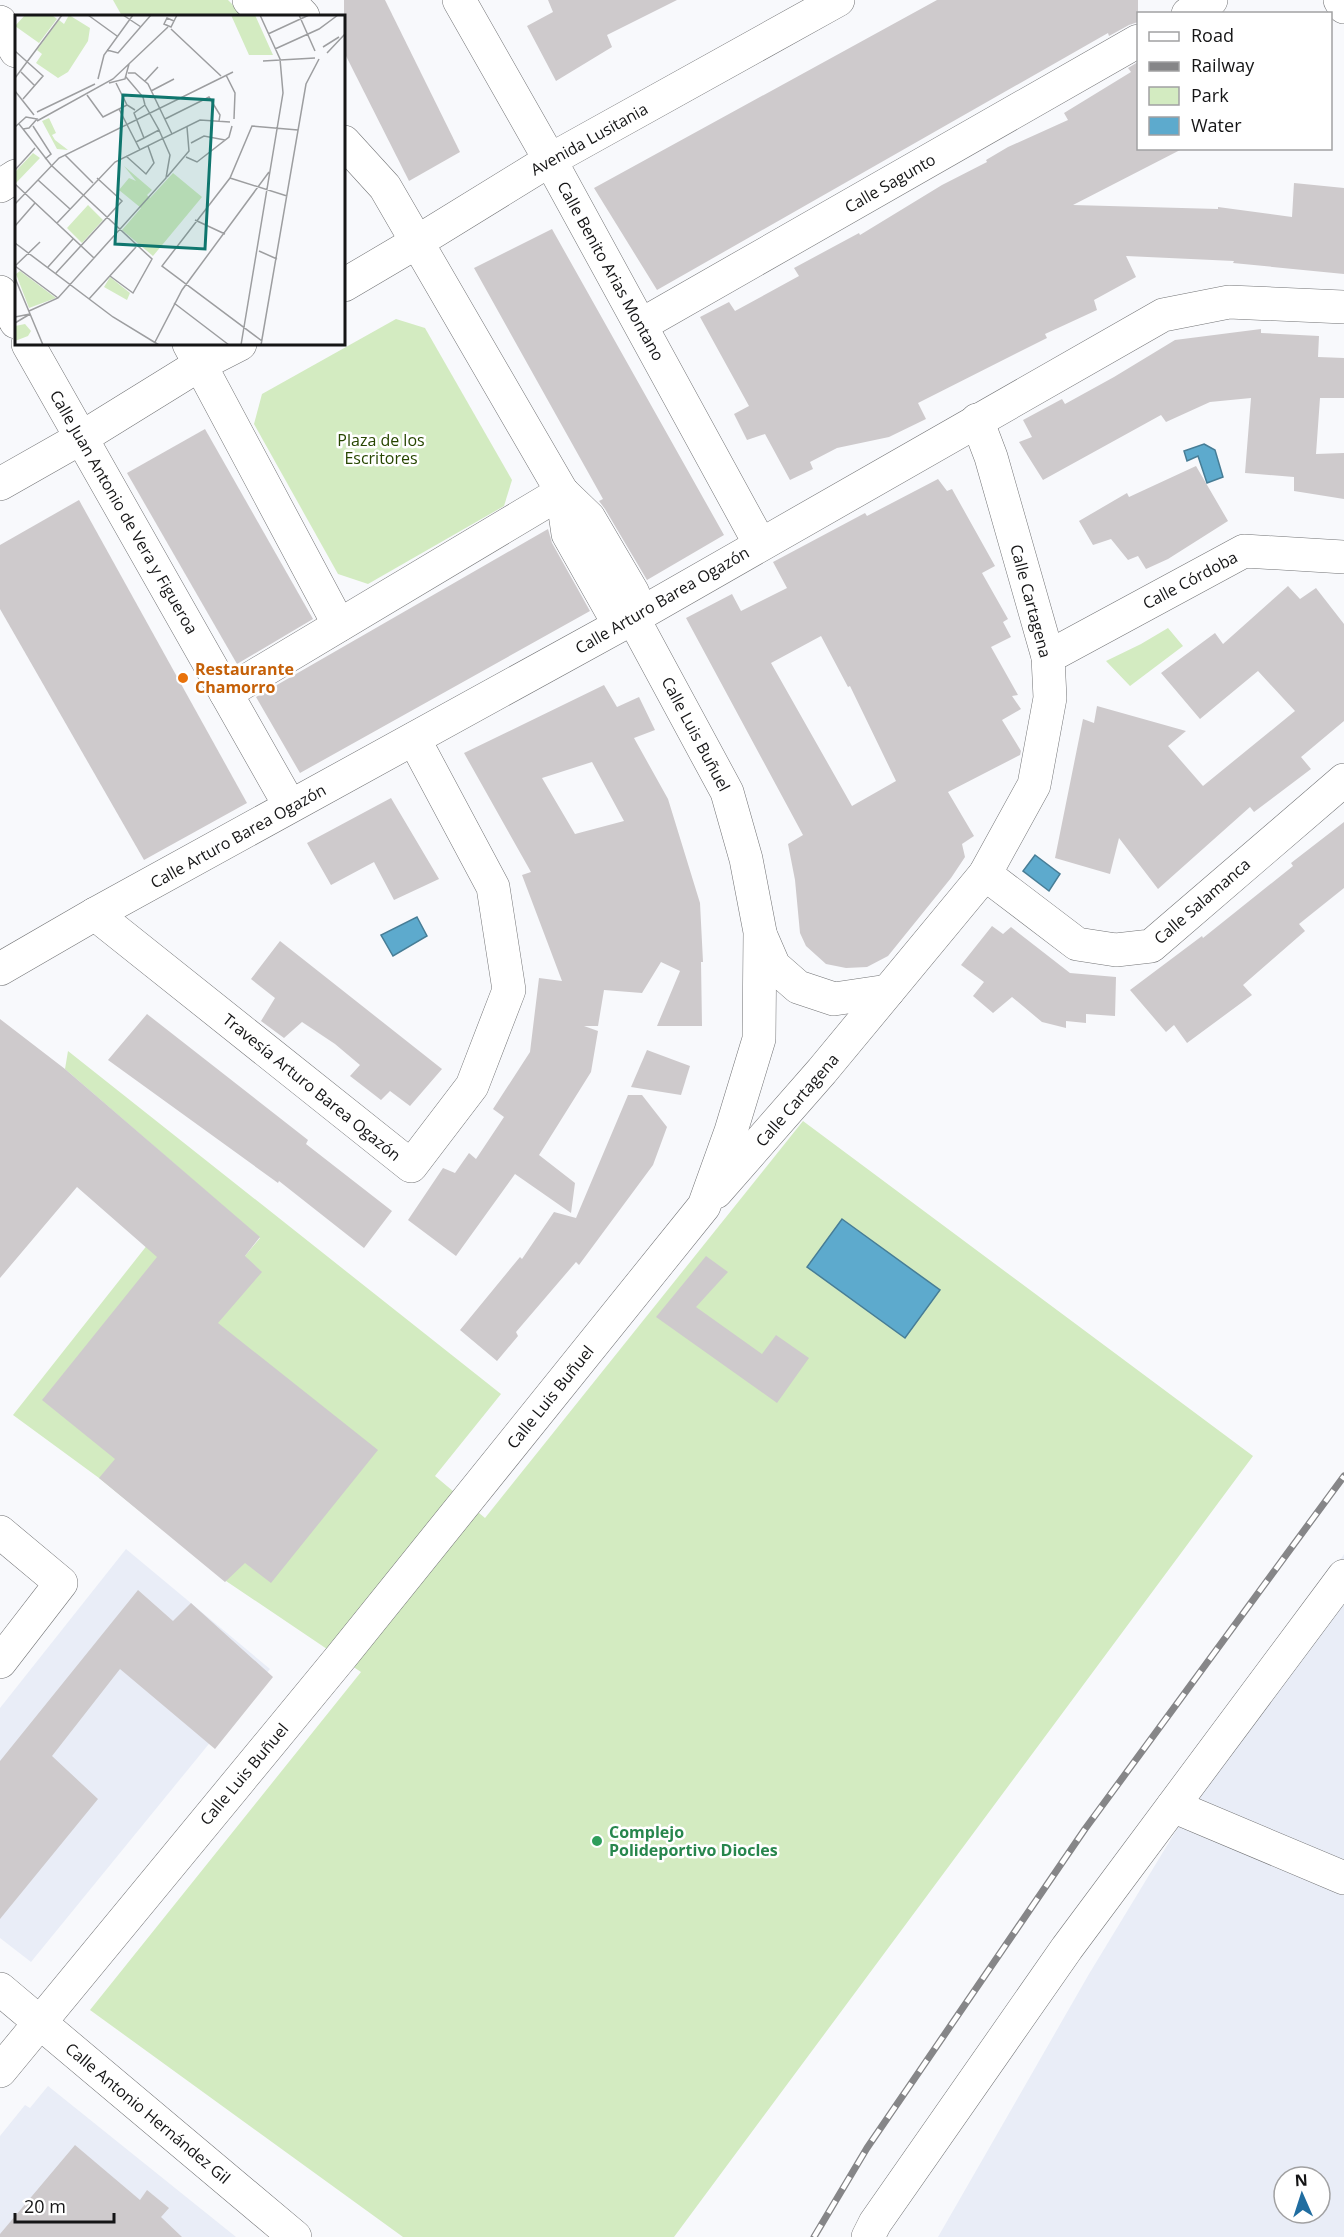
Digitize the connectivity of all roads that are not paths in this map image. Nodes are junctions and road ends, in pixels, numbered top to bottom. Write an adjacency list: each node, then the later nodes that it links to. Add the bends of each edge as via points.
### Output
1 (249, 0): 9 (street)
2 (288, 0): 10 (street)
3 (459, 0): 15 (street, Calle Benito Arias Montano)
4 (838, 0): 15 (street, Avenida Lusitania)
5 (1211, 0): 8 (street)
6 (1340, 0): 7 (street)
7 (1344, 7)
8 (1191, 12)
9 (265, 15)
10 (302, 15)
11 (0, 22): 13 (street)
12 (1137, 42): 23 (street, Calle Sagunto)
13 (15, 49)
14 (345, 143): 18 (street, via 385,188)
15 (550, 160): 18 (street, Avenida Lusitania); 23 (street, Calle Benito Arias Montano)
16 (15, 177): 17 (street)
17 (0, 186)
18 (417, 242): 19 (street, Avenida Lusitania); 30 (street)
19 (345, 284)
20 (0, 292): 22 (street)
21 (1344, 307): 27 (street, Calle Arturo Barea Ogazón, via 1229,302 1163,315)
22 (15, 320)
23 (641, 325): 31 (street, Calle Benito Arias Montano)
24 (29, 345): 28 (street, Calle Juan Antonio de Vera y Figueroa)
25 (235, 345): 26 (street)
26 (194, 354): 28 (street); 34 (street)
27 (977, 420): 31 (street, Calle Arturo Barea Ogazón); 35 (street, Calle Cartagena)
28 (81, 438): 29 (street); 36 (street, Calle Juan Antonio de Vera y Figueroa)
29 (0, 484)
30 (562, 492): 33 (street, via 568,534 612,612); 34 (street)
31 (760, 544): 33 (street, Calle Arturo Barea Ogazón)
32 (1344, 557): 35 (street, Calle Córdoba, via 1244,551)
33 (633, 618): 37 (street, Calle Arturo Barea Ogazón); 42 (street, Calle Luis Buñuel, via 727,792 746,859)
34 (339, 625): 36 (street)
35 (1048, 657): 40 (street, Calle Cartagena, via 1050,698 1034,785)
36 (226, 693): 39 (street, Calle Juan Antonio de Vera y Figueroa)
37 (414, 740): 39 (street, Calle Arturo Barea Ogazón); 41 (street, Travesía Arturo Barea Ogazón, via 493,887 509,990 472,1086 411,1166)
38 (1344, 780): 40 (street, Calle Salamanca, via 1151,946 1116,950 1077,944)
39 (290, 806): 41 (street, Calle Arturo Barea Ogazón)
40 (985, 874): 44 (street, Calle Cartagena)
41 (95, 914): 43 (street, Calle Arturo Barea Ogazón)
42 (760, 932): 44 (street, via 774,966 798,987 834,999); 45 (street, Calle Luis Buñuel, via 759,1039)
43 (0, 969)
44 (888, 991): 45 (street, Calle Cartagena)
45 (704, 1206): 52 (street, Calle Luis Buñuel, via 341,1657)
46 (0, 1532): 48 (street, via 61,1583)
47 (1344, 1576): 49 (street)
48 (0, 1662)
49 (1173, 1806): 50 (street); 55 (street, via 1067,1948)
50 (1344, 1878)
51 (0, 1989): 52 (street, Calle Antonio Hernández Gil)
52 (39, 2021): 53 (street, Calle Luis Buñuel); 54 (street, Calle Antonio Hernández Gil)
53 (0, 2071)
54 (295, 2237)
55 (868, 2237)

